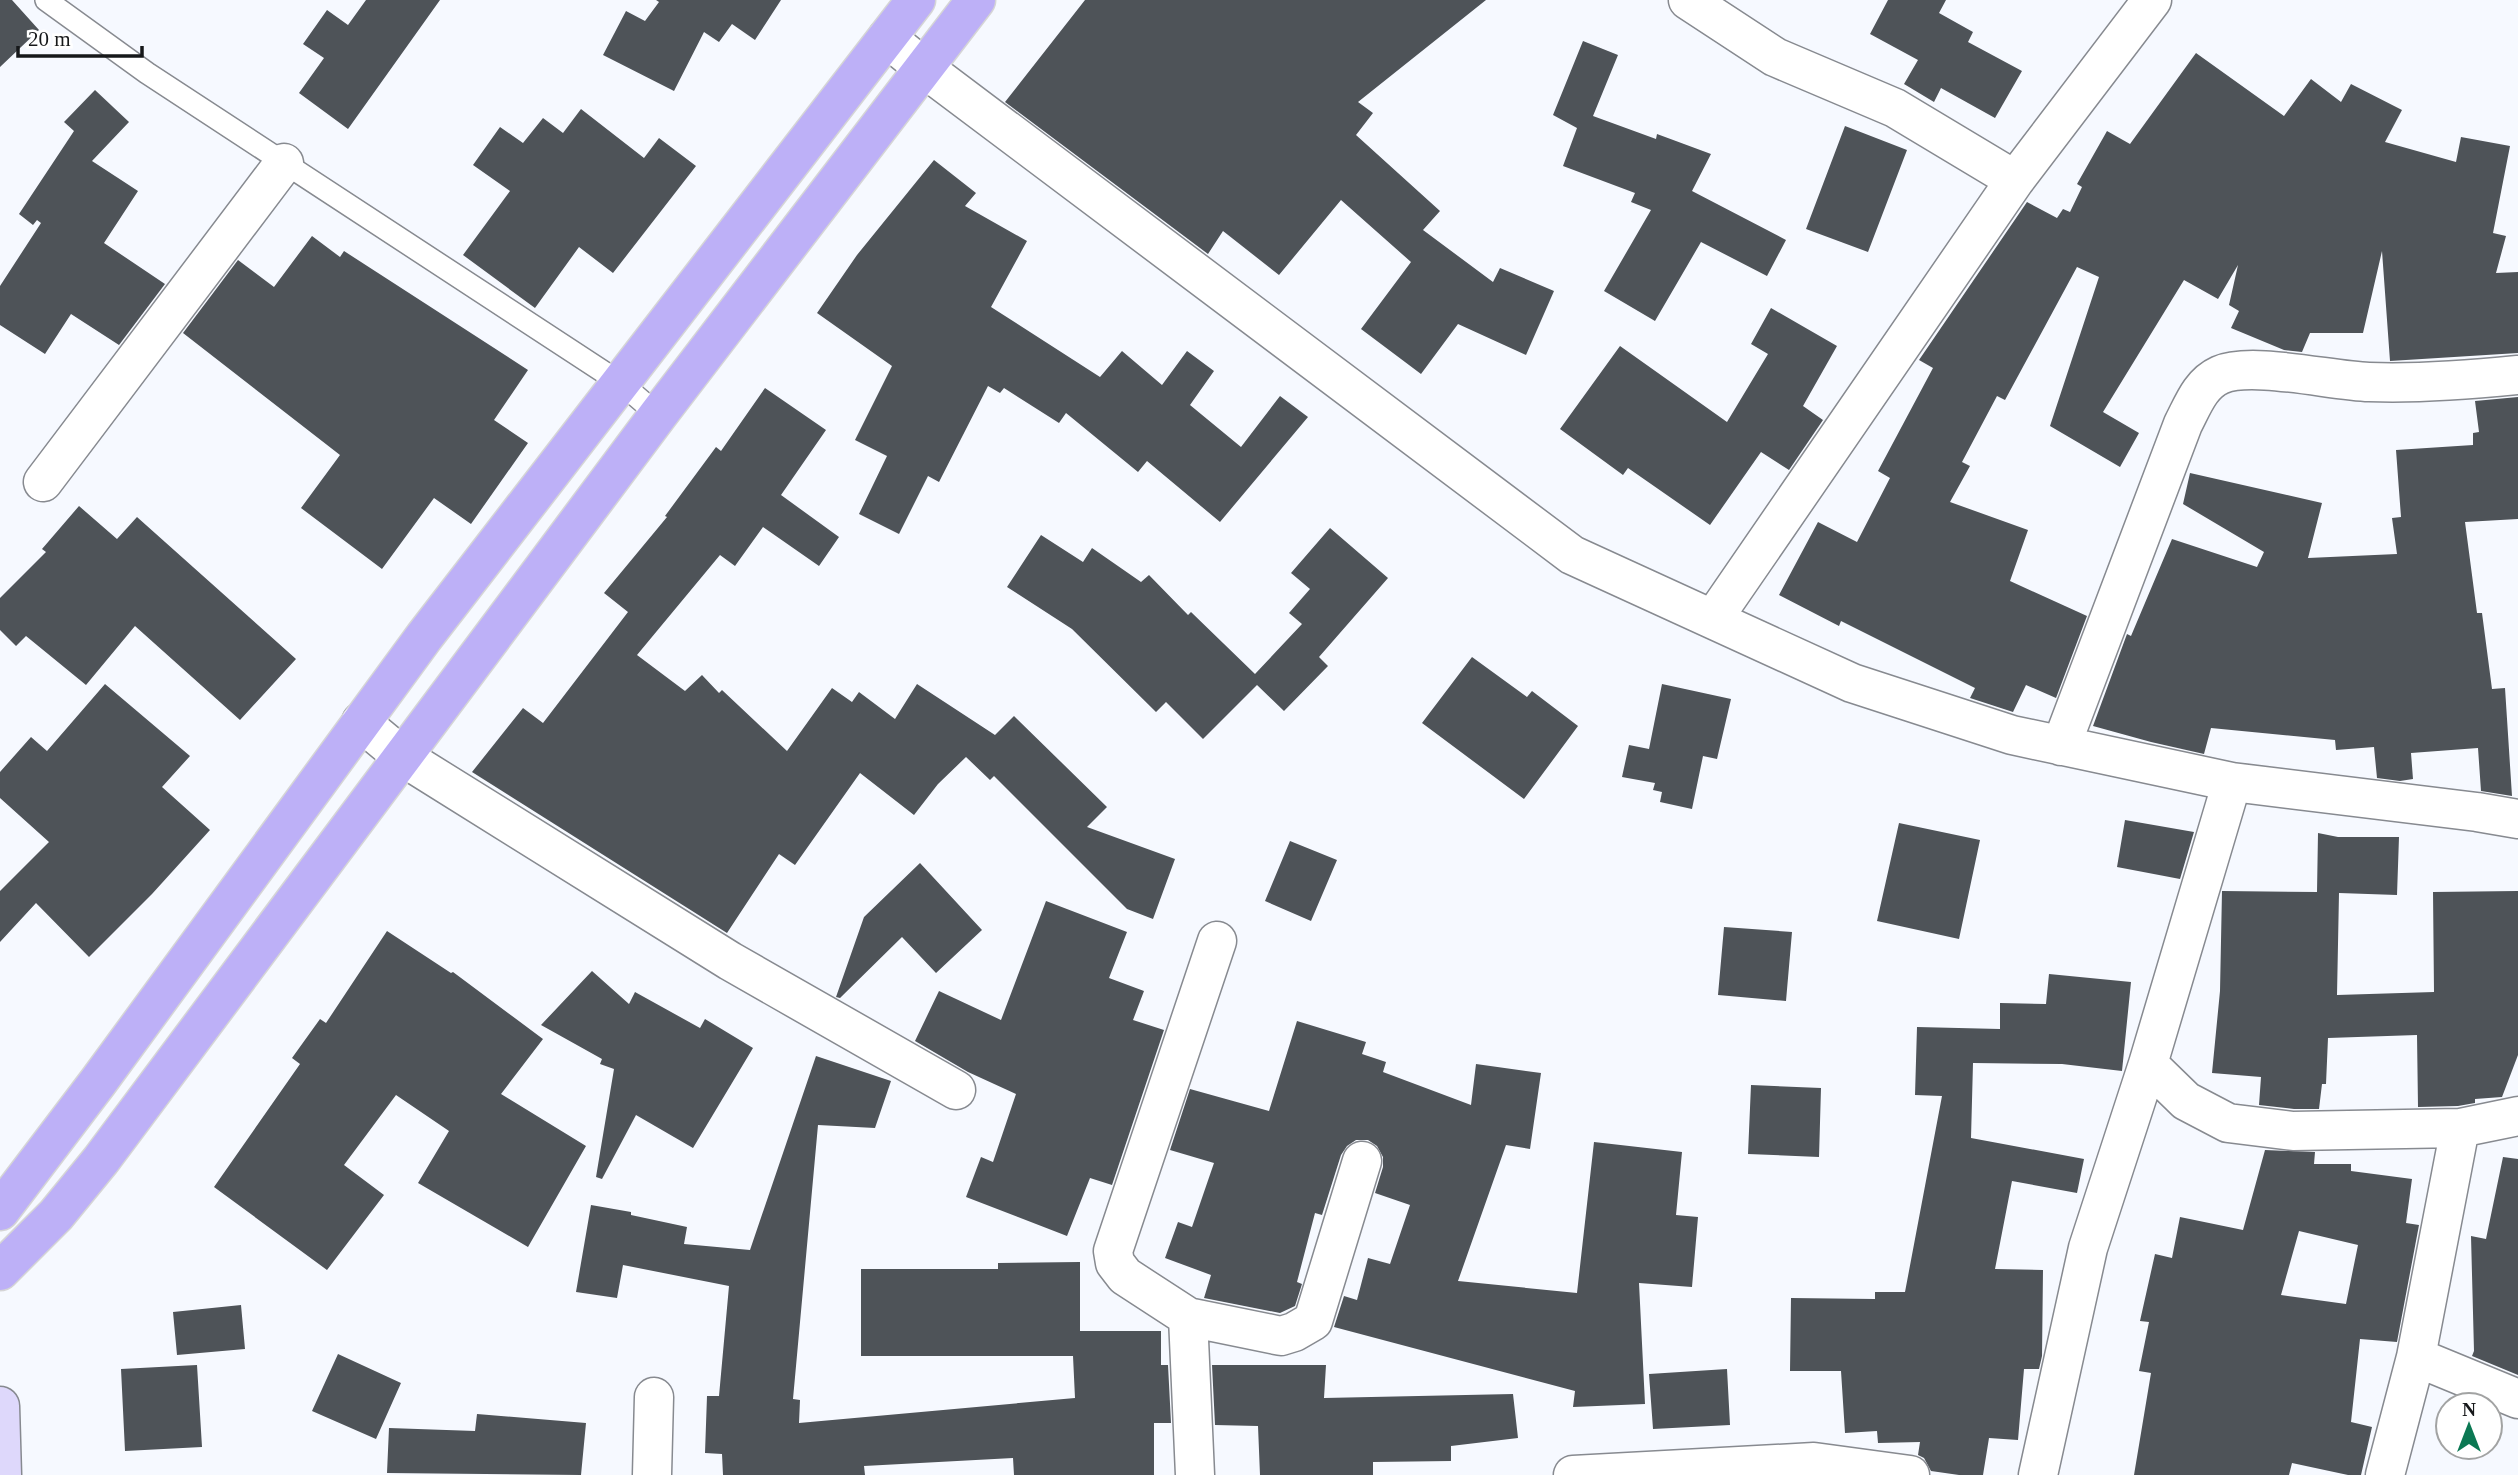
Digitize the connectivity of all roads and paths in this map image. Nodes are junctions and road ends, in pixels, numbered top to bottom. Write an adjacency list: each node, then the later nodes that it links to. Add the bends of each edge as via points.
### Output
1 (46, 0): 8 (lane)
2 (916, 0): 6 (main road)
3 (976, 0): 7 (main road)
4 (1688, 0): 9 (street, via 1775,57 1895,108)
5 (2152, 0): 9 (street)
6 (887, 38): 7 (street); 11 (main road)
7 (924, 68): 12 (main road); 14 (street, via 1572,555)
8 (284, 163): 11 (lane); 13 (street)
9 (2015, 180): 14 (street)
10 (2518, 375): 16 (street, via 2366,382 2256,370 2223,373 2204,384 2183,424)
11 (622, 384): 12 (lane); 15 (main road)
12 (658, 415): 17 (main road)
13 (43, 482)
14 (1713, 619): 16 (street, via 1852,683 2012,735)
15 (361, 722): 17 (street); 26 (main road)
16 (2061, 746): 18 (street)
17 (403, 757): 22 (street, via 730,961); 27 (main road, via 101,1160 56,1215)
18 (2232, 782): 19 (street); 21 (street)
19 (2518, 819)
20 (1217, 941): 28 (street, via 1113,1251 1125,1276)
21 (2148, 1064): 24 (street, via 2186,1101 2228,1123 2293,1131); 39 (street, via 2088,1248)
22 (956, 1090)
23 (2518, 1116): 24 (street)
24 (2460, 1128): 29 (street)
25 (1362, 1161): 28 (street, via 1312,1321 1281,1336)
26 (0, 1211)
27 (0, 1271)
28 (1188, 1317): 36 (street)
29 (2416, 1357): 31 (street); 40 (street)
30 (654, 1397): 35 (street)
31 (2518, 1399)
32 (0, 1406): 34 (main road)
33 (1710, 1471): 37 (street); 38 (street, via 1814,1462)
34 (2, 1475)
35 (652, 1475)
36 (1195, 1475)
37 (1573, 1475)
38 (1910, 1475)
39 (2038, 1475)
40 (2385, 1475)

